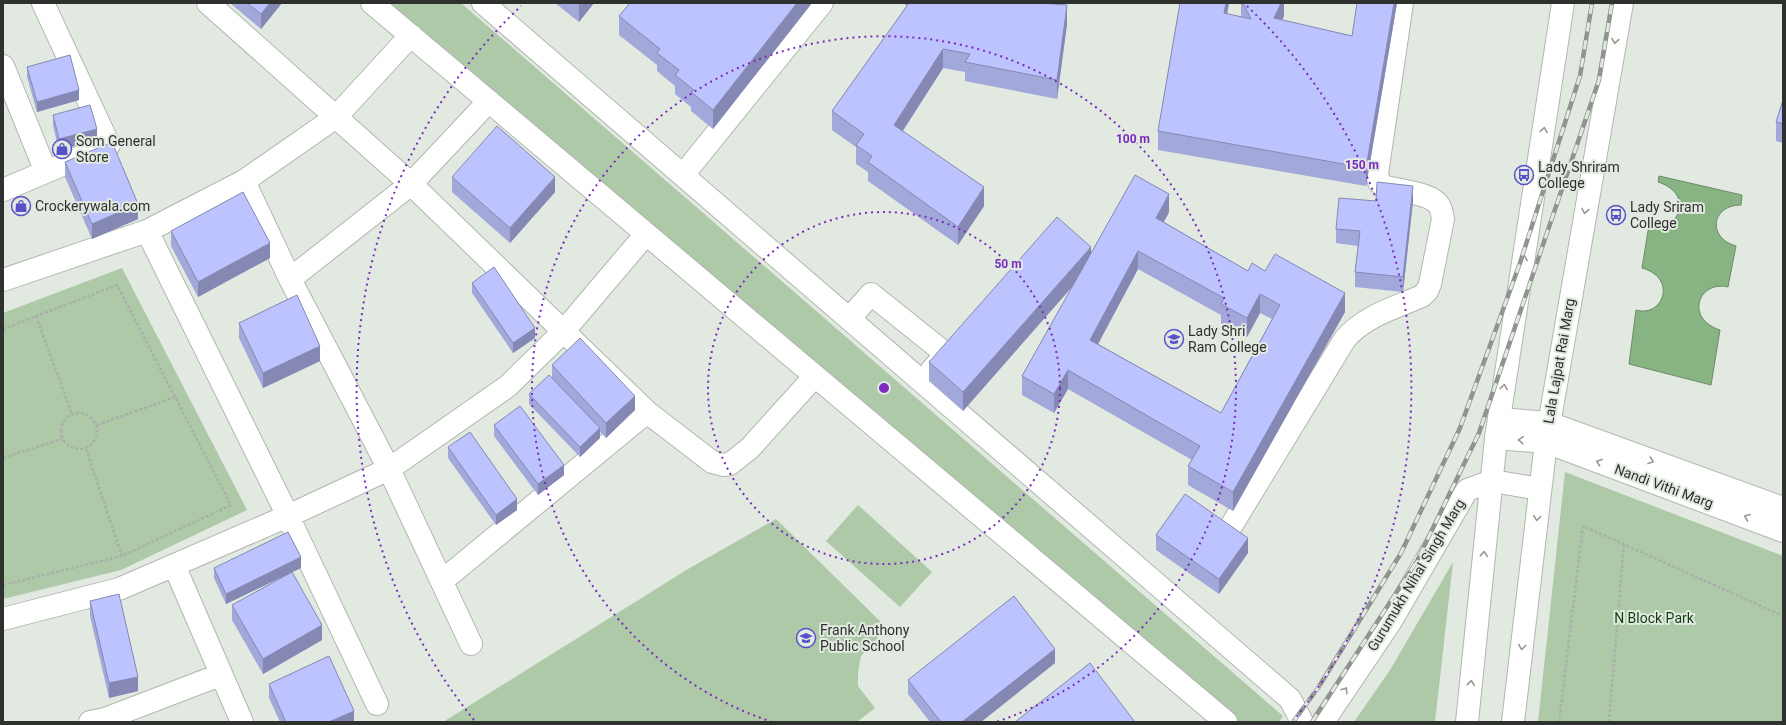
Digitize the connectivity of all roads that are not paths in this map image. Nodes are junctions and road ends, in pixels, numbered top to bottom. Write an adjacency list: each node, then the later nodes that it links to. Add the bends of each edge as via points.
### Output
1 (43, 3): 13 (street, via 109,145)
2 (208, 3): 12 (street)
3 (372, 3): 9 (street)
4 (483, 3): 14 (street)
5 (822, 3): 14 (street)
6 (1402, 3): 34 (street, via 1377,174 1379,182 1385,187 1429,198 1437,202 1442,210 1443,219 1430,284 1422,296 1354,328)
7 (1563, 3): 27 (street, one-way to 7)
8 (1622, 3): 28 (street, Lala Lajpat Rai Marg, one-way to 28)
9 (410, 35): 11 (street); 12 (street)
10 (3, 66): 13 (street)
11 (489, 101): 16 (street); 19 (street)
12 (336, 117): 15 (street); 16 (street)
13 (46, 172): 17 (street)
14 (683, 175): 22 (street)
15 (244, 181): 18 (street); 20 (street)
16 (411, 184): 20 (street); 23 (street)
17 (3, 190)
18 (147, 231): 21 (street); 33 (street)
19 (646, 234): 23 (street); 24 (street)
20 (290, 279): 29 (street)
21 (3, 280)
22 (849, 319): 25 (street); 25 (street, via 871,294 946,354)
23 (563, 332): 26 (street); 29 (street, via 508,386)
24 (815, 376): 26 (street, via 750,448 730,464 712,462); 44 (street)
25 (922, 382): 45 (street, via 1290,699)
26 (647, 412): 37 (street)
27 (1498, 429): 28 (street); 30 (street)
28 (1547, 433): 31 (street, Lala Lajpat Rai Marg); 32 (street, Nandi Vithi Marg, one-way to 32); 35 (street, Nandi Vithi Marg, one-way to 28)
29 (389, 469): 33 (street); 37 (street)
30 (1492, 481): 31 (street, Gurumukh Nihal Singh Marg); 46 (street, Gurumukh Nihal Singh Marg, one-way to 30, via 1391,621 1467,490); 47 (street, one-way to 30)
31 (1540, 488): 48 (street, Lala Lajpat Rai Marg, one-way to 48)
32 (1783, 508)
33 (288, 516): 36 (street); 41 (street)
34 (1230, 528)
35 (1783, 531)
36 (174, 565): 38 (street, via 119,589); 40 (street)
37 (442, 581): 39 (street)
38 (3, 619)
39 (471, 644)
40 (220, 675): 42 (street, via 105,719); 43 (street)
41 (377, 704)
42 (90, 722)
43 (242, 722)
44 (1226, 722)
45 (1302, 722)
46 (1323, 722)
47 (1467, 722)
48 (1513, 722)

